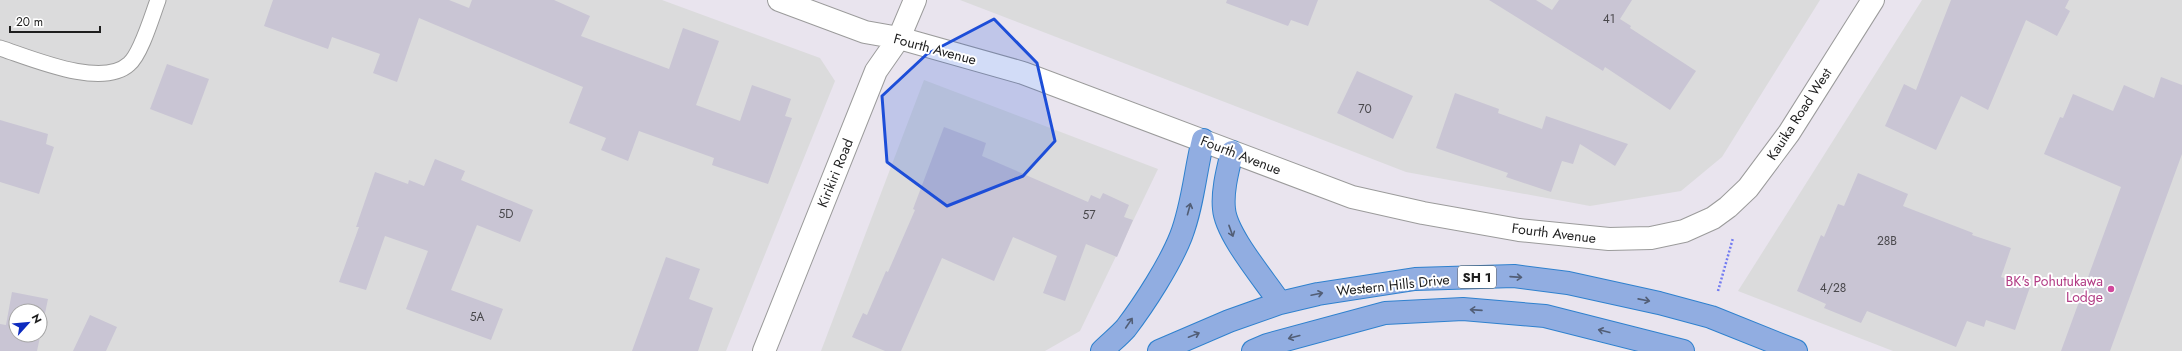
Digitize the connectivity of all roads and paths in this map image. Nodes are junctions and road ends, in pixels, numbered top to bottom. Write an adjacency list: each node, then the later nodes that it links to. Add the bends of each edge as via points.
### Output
1 (158, 0): 6 (lane, via 130,64 119,72 101,75 71,70)
2 (779, 0): 5 (street, Fourth Avenue, via 865,32)
3 (916, 0): 5 (street, Kirikiri Road)
4 (1873, 0): 9 (street, Kauika Road West, via 1764,168 1748,188)
5 (899, 38): 7 (street, Fourth Avenue, via 1023,74); 13 (street, Kirikiri Road, via 876,70)
6 (0, 48)
7 (1203, 140): 8 (street, Fourth Avenue); 14 (highway, one-way to 7, via 1126,328 1181,236)
8 (1232, 152): 9 (street, Fourth Avenue, via 1352,197 1519,230 1609,240 1651,238 1684,231); 11 (highway, one-way to 11, via 1224,210 1233,237)
9 (1713, 218)
10 (1736, 231): 12 (path)
11 (1280, 303): 12 (highway, Western Hills Drive / SH 1, one-way to 12, via 1355,287 1415,279 1514,276 1568,283); 15 (highway, Western Hills Drive / SH 1, one-way to 11, via 1229,321)
12 (1711, 317): 18 (highway, Western Hills Drive / SH 1)
13 (764, 351)
14 (1102, 351)
15 (1159, 351)
16 (1253, 351): 17 (highway, Western Hills Drive, one-way to 16, via 1545,316 1463,310 1385,313 1267,344)
17 (1683, 351)
18 (1796, 351)

